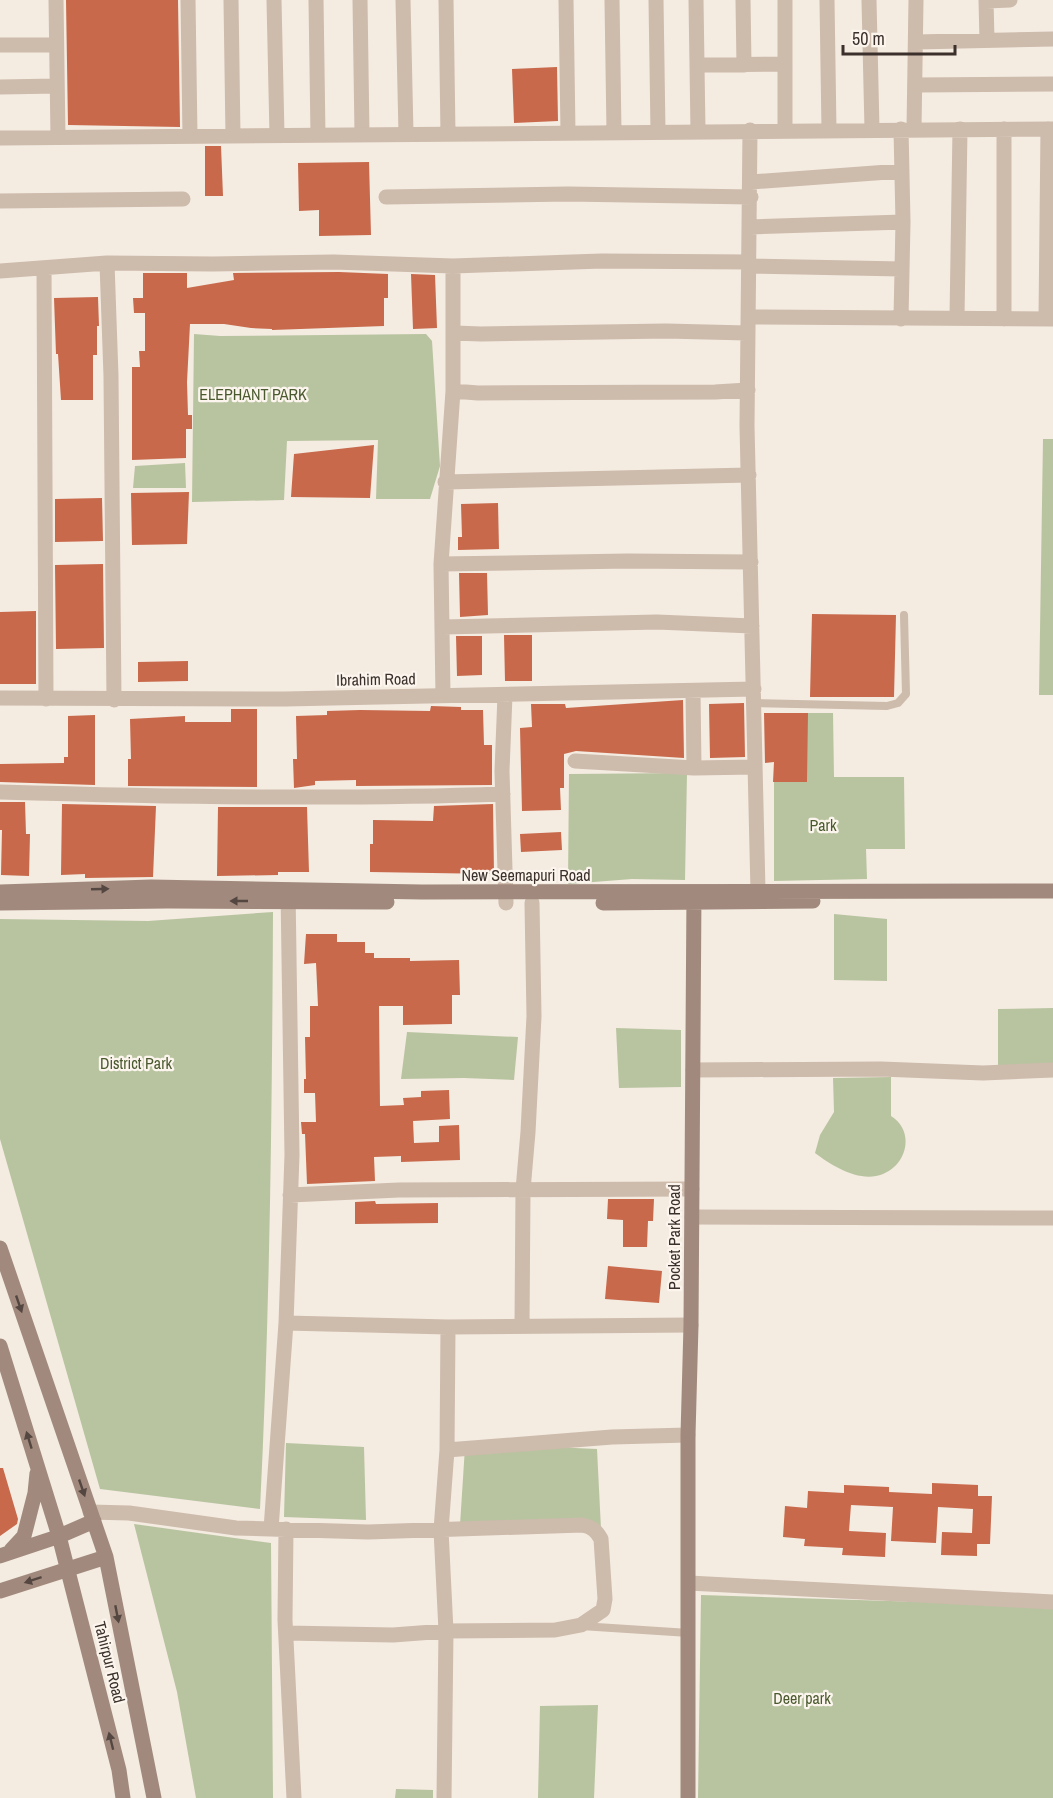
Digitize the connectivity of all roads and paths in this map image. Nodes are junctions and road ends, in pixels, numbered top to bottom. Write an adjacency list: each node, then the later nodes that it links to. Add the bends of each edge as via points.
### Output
1 (56, 0): 24 (street)
2 (188, 0): 49 (street)
3 (231, 0): 50 (street)
4 (274, 0): 47 (street)
5 (316, 0): 48 (street)
6 (360, 0): 44 (street)
7 (403, 0): 45 (street)
8 (446, 0): 46 (street)
9 (566, 0): 42 (street)
10 (612, 0): 43 (street)
11 (656, 0): 40 (street)
12 (696, 0): 27 (street)
13 (743, 0): 25 (street)
14 (785, 0): 26 (street)
15 (827, 0): 39 (street)
16 (869, 0): 32 (street)
17 (916, 0): 22 (street)
18 (986, 0): 19 (street); 21 (street)
19 (1010, 0)
20 (1053, 39): 21 (street)
21 (987, 40): 22 (street)
22 (916, 42): 29 (street)
23 (0, 45): 24 (street)
24 (56, 45): 30 (street)
25 (744, 64): 26 (street); 27 (street)
26 (785, 64): 38 (street)
27 (697, 65): 41 (street)
28 (1053, 84): 29 (street)
29 (916, 85): 33 (street)
30 (57, 86): 31 (street); 52 (street)
31 (0, 87)
32 (872, 129): 33 (street); 39 (street)
33 (908, 129): 34 (street); 53 (street)
34 (960, 129): 35 (street); 66 (street)
35 (1004, 129): 36 (street); 68 (street)
36 (1050, 129): 69 (street)
37 (750, 130): 38 (street); 41 (street); 54 (street)
38 (785, 130): 39 (street)
39 (829, 130)
40 (658, 131): 41 (street); 43 (street)
41 (698, 131)
42 (568, 132): 43 (street); 46 (street)
43 (614, 132)
44 (362, 134): 45 (street); 48 (street)
45 (406, 134): 46 (street)
46 (448, 134)
47 (277, 135): 48 (street); 50 (street)
48 (318, 135)
49 (190, 136): 50 (street); 52 (street)
50 (233, 136)
51 (0, 138): 52 (street)
52 (58, 138)
53 (902, 171): 54 (street); 58 (street)
54 (751, 190): 55 (street); 59 (street)
55 (386, 197)
56 (183, 199): 57 (street)
57 (0, 201)
58 (903, 222): 59 (street); 64 (street)
59 (750, 227): 61 (street)
60 (107, 263): 62 (street); 63 (street); 87 (street)
61 (749, 264): 62 (street, via 602,261); 64 (street); 70 (street)
62 (453, 266): 71 (street)
63 (44, 268): 65 (street); 86 (street)
64 (902, 269): 67 (street)
65 (0, 272)
66 (957, 318): 67 (street); 68 (street)
67 (901, 319): 70 (street)
68 (1004, 319): 69 (street)
69 (1049, 319)
70 (748, 325): 71 (street, via 666,331); 72 (street)
71 (454, 333): 73 (street)
72 (748, 390): 73 (street); 74 (street)
73 (453, 391): 75 (street)
74 (749, 475): 75 (street); 76 (street)
75 (445, 482): 77 (street)
76 (751, 562): 77 (street); 79 (street)
77 (441, 564): 80 (street)
78 (904, 615): 84 (lane, via 906,694 898,703 887,706)
79 (752, 626): 80 (street, via 657,622); 84 (street)
80 (443, 627): 83 (street)
81 (693, 691): 82 (street, Ibrahim Road); 84 (street, Ibrahim Road); 90 (street)
82 (504, 695): 83 (street, Ibrahim Road); 92 (street)
83 (443, 696): 87 (street, Ibrahim Road)
84 (754, 696): 89 (street)
85 (0, 698): 86 (street, Ibrahim Road)
86 (46, 699): 87 (street, Ibrahim Road)
87 (114, 700)
88 (575, 761): 90 (street)
89 (755, 767): 90 (street); 93 (street)
90 (694, 768)
91 (0, 792): 92 (street, via 397,797)
92 (503, 794): 98 (street)
93 (758, 891): 94 (main road, New Seemapuri Road); 97 (main road, New Seemapuri Road)
94 (1053, 891)
95 (0, 892): 96 (main road, New Seemapuri Road, one-way to 96, via 151,887)
96 (288, 896): 98 (main road, New Seemapuri Road); 100 (main road, New Seemapuri Road, one-way to 100); 106 (street)
97 (694, 896): 98 (main road, New Seemapuri Road); 99 (main road, New Seemapuri Road); 101 (main road, New Seemapuri Road); 102 (main road, Pocket Park Road)
98 (506, 898): 101 (main road, New Seemapuri Road)
99 (1053, 900)
100 (0, 903)
101 (532, 903): 105 (street, via 534,1016)
102 (693, 1070): 103 (street); 104 (main road, Pocket Park Road)
103 (1053, 1070)
104 (692, 1189): 105 (street); 107 (main road, Pocket Park Road)
105 (523, 1190): 106 (street); 112 (street)
106 (290, 1195): 110 (street)
107 (692, 1217): 108 (street); 111 (main road, Pocket Park Road)
108 (1053, 1218)
109 (0, 1248): 118 (main road, Tahirpur Road, one-way to 118)
110 (286, 1323): 113 (street); 119 (street)
111 (692, 1324): 112 (street); 115 (main road, Pocket Park Road)
112 (522, 1326): 113 (street)
113 (448, 1327): 116 (street)
114 (0, 1346): 117 (main road, Tahirpur Road, one-way to 114)
115 (688, 1435): 116 (street); 125 (main road, Pocket Park Road)
116 (447, 1450): 120 (street)
117 (38, 1467): 121 (main road, Tahirpur Road); 122 (main road, via 24,1536)
118 (92, 1516): 119 (street, via 129,1513 236,1528); 121 (main road); 123 (main road, Tahirpur Road)
119 (279, 1529): 120 (street); 130 (street)
120 (441, 1530): 128 (street, via 591,1527 601,1539 605,1599 603,1610); 129 (street)
121 (59, 1536): 122 (main road); 124 (main road, Tahirpur Road)
122 (4, 1554)
123 (106, 1557): 124 (main road); 133 (main road, Tahirpur Road, one-way to 133)
124 (68, 1569): 126 (main road, one-way to 126); 132 (main road, Tahirpur Road, one-way to 124)
125 (689, 1583): 127 (street); 131 (main road, Pocket Park Road)
126 (0, 1590)
127 (1053, 1602)
128 (581, 1625): 129 (street, via 555,1630); 131 (lane)
129 (446, 1630): 130 (street, via 393,1635); 135 (street)
130 (286, 1633): 134 (street)
131 (689, 1633): 136 (main road, Pocket Park Road)
132 (123, 1798)
133 (154, 1798)
134 (294, 1798)
135 (444, 1798)
136 (688, 1798)

